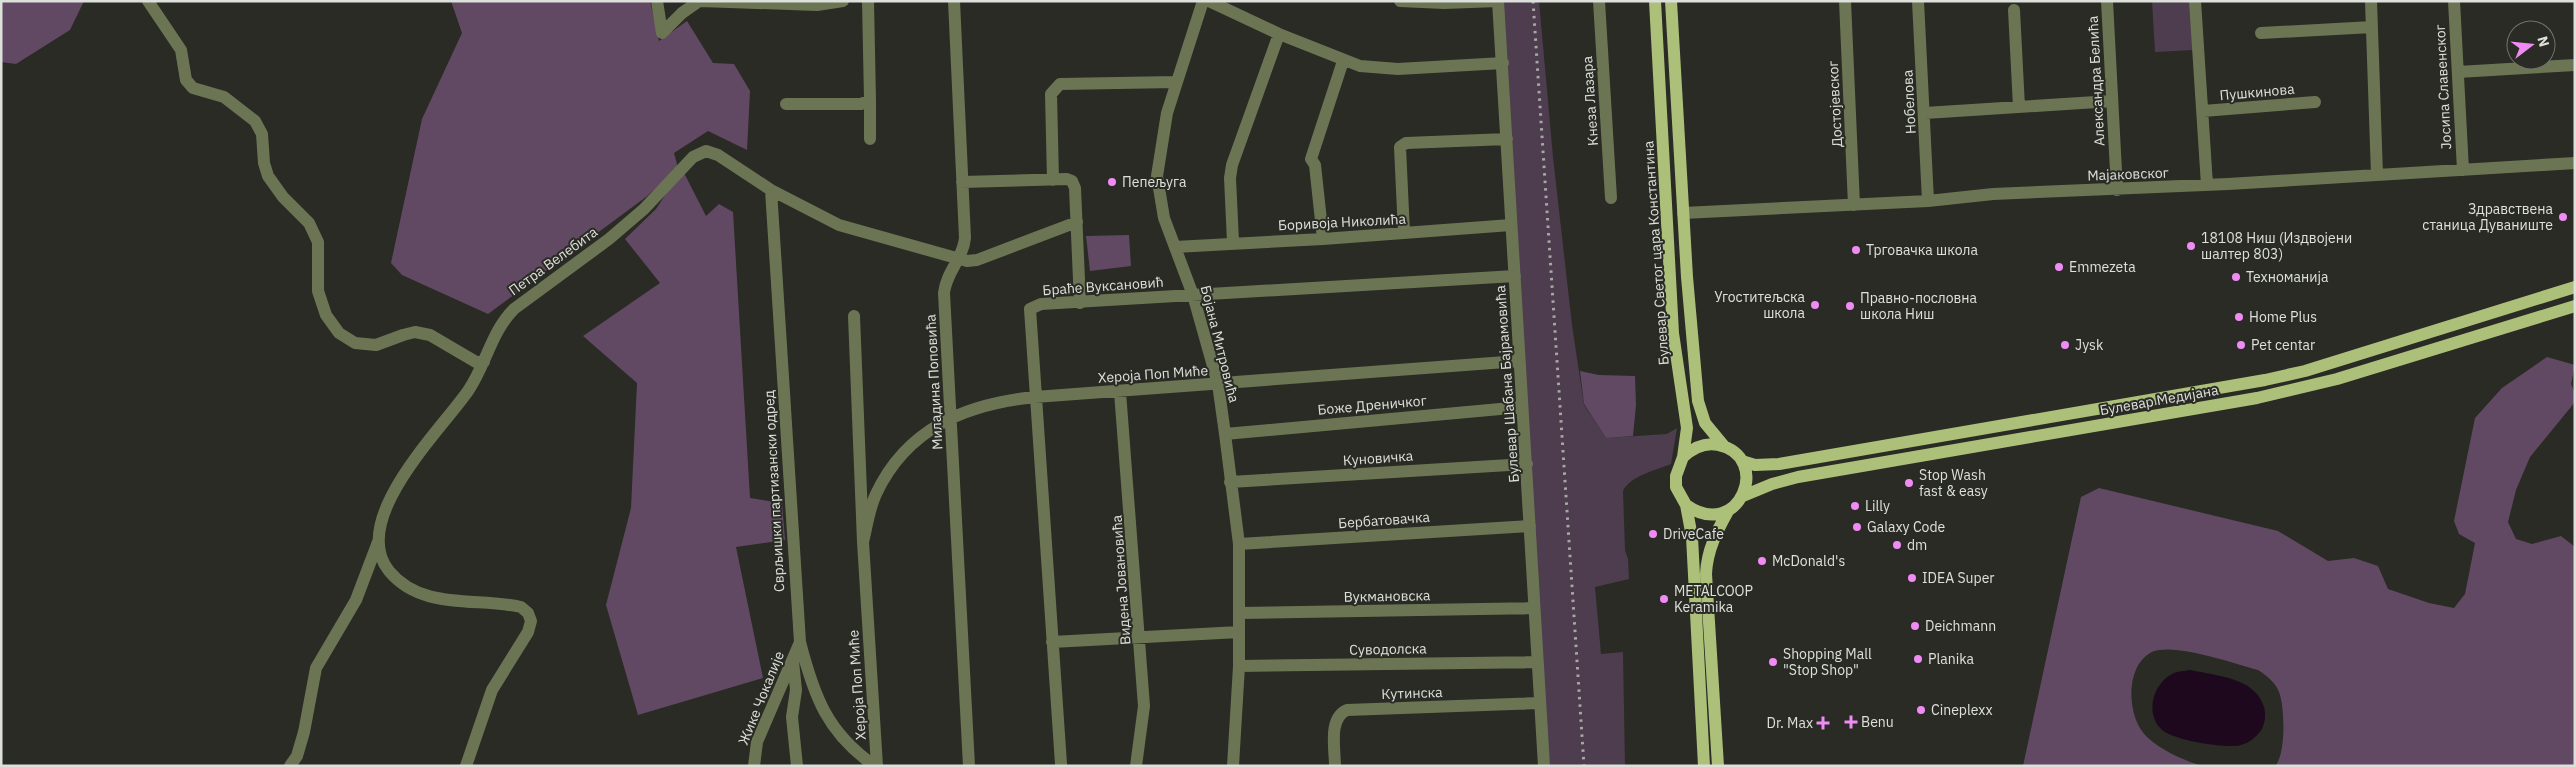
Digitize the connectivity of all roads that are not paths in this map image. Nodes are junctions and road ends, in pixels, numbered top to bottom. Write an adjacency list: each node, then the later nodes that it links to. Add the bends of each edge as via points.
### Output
1 (148, 1): 66 (street, via 181,50 186,80 193,88 224,98 255,121 262,134 268,176 283,197 309,223 318,242 318,291 326,315 339,332 355,343 376,345 403,335 423,334 476,362)
2 (657, 1): 3 (street, via 662,33)
3 (700, 1): 20 (street)
4 (843, 1): 21 (street)
5 (868, 1): 31 (street)
6 (954, 1): 44 (street, Миладина Поповића)
7 (1203, 1): 30 (street, Бојана Митровића)
8 (1209, 1): 24 (street)
9 (1400, 1): 10 (street)
10 (1498, 1): 27 (street, Булевар Шабана Бајрамовића)
11 (1599, 1): 48 (street, Кнеза Лазара)
12 (1655, 1): 74 (main road, Булевар Светог цара Константина, via 1673,333 1687,428)
13 (1671, 1): 51 (main road)
14 (1845, 1): 50 (street, Достојевског)
15 (1918, 1): 37 (street, Нобелова)
16 (2107, 1): 32 (street, Александра Белића)
17 (2194, 1): 36 (street, Пушкинова)
18 (2371, 1): 23 (street)
19 (2454, 1): 29 (street, Јосипа Славенског)
20 (755, 2): 21 (street)
21 (817, 3)
22 (2014, 10): 35 (street)
23 (2372, 26): 25 (street); 42 (street)
24 (1280, 34): 26 (street); 56 (street, via 1232,164)
25 (2261, 34)
26 (1343, 61): 27 (street, via 1360,66 1398,69); 55 (street, via 1311,159 1315,165)
27 (1503, 63): 39 (street, Булевар Шабана Бајрамовића)
28 (2575, 65): 29 (street)
29 (2458, 72): 41 (street, Јосипа Славенског)
30 (1175, 82): 43 (street, via 1060,84 1054,88 1051,94); 57 (street, Бојана Митровића, via 1159,149 1157,176 1164,218)
31 (870, 100): 34 (street, via 861,104); 38 (street)
32 (2112, 102): 35 (street); 47 (street, Александра Белића)
33 (2315, 102): 36 (street, Пушкинова)
34 (786, 104)
35 (2019, 107): 37 (street)
36 (2202, 111): 45 (street, Пушкинова)
37 (1925, 113): 49 (street, Нобелова)
38 (870, 138)
39 (1507, 139): 53 (street, Булевар Шабана Бајрамовића); 54 (street, via 1406,143 1400,147)
40 (2575, 163): 41 (street, Мајаковског)
41 (2463, 170): 42 (street, Мајаковског)
42 (2376, 175): 45 (street, Мајаковског)
43 (1053, 180): 44 (street); 52 (street, via 1069,180 1074,185)
44 (962, 182): 58 (street, Миладина Поповића, via 964,238)
45 (2207, 185): 47 (street, Мајаковског)
46 (772, 190): 58 (street, Петра Велебита, via 839,225); 66 (street, Петра Велебита, via 718,155 709,151 699,153 610,239 514,309 502,321); 89 (street, Сврљишки партизански одред)
47 (2117, 190): 49 (street, Мајаковског, via 1993,194)
48 (1611, 198)
49 (1928, 201): 50 (street, Мајаковског)
50 (1854, 205): 51 (street, Мајаковског)
51 (1684, 213): 73 (main road, via 1698,401 1705,423)
52 (1076, 222): 58 (street, Петра Велебита, via 977,260); 62 (street)
53 (1511, 225): 54 (street, Боривоја Николића); 59 (street, Булевар Шабана Бајрамовића)
54 (1404, 233): 55 (street, Боривоја Николића)
55 (1323, 239): 56 (street, Боривоја Николића)
56 (1232, 242): 57 (street, Боривоја Николића)
57 (1175, 247): 61 (street, Бојана Митровића)
58 (960, 259): 71 (street, Миладина Поповића, via 946,281 944,293)
59 (1515, 276): 61 (street, Браће Вуксановић); 65 (street, Булевар Шабана Бајрамовића)
60 (2575, 287): 75 (main road, Булевар Медијана, via 2305,371 2265,380 1778,464 1755,465)
61 (1194, 295): 62 (street, Браће Вуксановић); 67 (street, Бојана Митровића)
62 (1080, 303): 69 (street, Браће Вуксановић, via 1041,304 1030,309)
63 (2575, 306): 78 (main road, Булевар Медијана, via 2337,379 2266,396 1798,477)
64 (854, 316): 83 (street, Хероја Поп Миће)
65 (1519, 361): 67 (street, Хероја Поп Миће); 70 (street, Булевар Шабана Бајрамовића)
66 (484, 362): 82 (street, Петра Велебита, via 469,390 406,472 383,513)
67 (1218, 384): 68 (street, Хероја Поп Миће); 72 (street, Бојана Митровића)
68 (1120, 392): 69 (street, Хероја Поп Миће); 88 (street, Видена Јовановића)
69 (1035, 397): 71 (street, Хероја Поп Миће, via 1001,400); 90 (street, Браће Вуксановић)
70 (1522, 407): 72 (street, Боже Дреничког); 76 (street, Булевар Шабана Бајрамовића)
71 (952, 417): 83 (street, Хероја Поп Миће, via 924,434 897,460 871,508); 101 (street, Миладина Поповића)
72 (1225, 434): 77 (street, Бојана Митровића)
73 (1724, 446): 74 (main road, via 1702,445); 75 (main road)
74 (1683, 457): 79 (main road, Булевар Светог цара Константина, via 1676,486)
75 (1742, 461): 78 (main road, via 1747,485)
76 (1527, 464): 77 (street, Куновичка); 81 (street, Булевар Шабана Бајрамовића)
77 (1230, 482): 84 (street, Бојана Митровића)
78 (1743, 496): 80 (main road)
79 (1686, 506): 80 (main road, via 1706,515); 106 (main road, Булевар Светог цара Константина, via 1692,537)
80 (1728, 511): 107 (main road, via 1714,538 1706,574)
81 (1530, 526): 84 (street, Бербатовачка); 85 (street, Булевар Шабана Бајрамовића)
82 (378, 542): 96 (street, via 356,600 316,668 304,732 297,756); 97 (street, Петра Велебита, via 389,570 432,598 521,607 528,613 531,621 528,632 492,690)
83 (863, 542): 100 (street, Хероја Поп Миће)
84 (1239, 544): 86 (street, Бојана Митровића)
85 (1534, 608): 86 (street, Вукмановска); 92 (street, Булевар Шабана Бајрамовића)
86 (1240, 613): 87 (street, Бојана Митровића)
87 (1240, 632): 88 (street); 93 (street, Бојана Митровића)
88 (1140, 638): 90 (street); 102 (street, Видена Јовановића, via 1144,706)
89 (800, 642): 91 (street, Жике Чокалије); 100 (street, Сврљишки партизански одред, via 810,683 824,713 842,739)
90 (1052, 642): 95 (street, Браће Вуксановић)
91 (792, 660): 98 (street, Жике Чокалије, via 757,742); 99 (street, via 796,690 792,717)
92 (1537, 662): 93 (street, Суводолска); 94 (street, Булевар Шабана Бајрамовића)
93 (1239, 666): 103 (street, Бојана Митровића)
94 (1540, 703): 104 (street, Кутинска, via 1347,710 1335,725); 105 (street, Булевар Шабана Бајрамовића)
95 (1061, 764)
96 (290, 766)
97 (466, 766)
98 (754, 766)
99 (797, 766)
100 (876, 766)
101 (969, 766)
102 (1136, 766)
103 (1233, 766)
104 (1335, 766)
105 (1544, 766)
106 (1704, 766)
107 (1718, 766)

